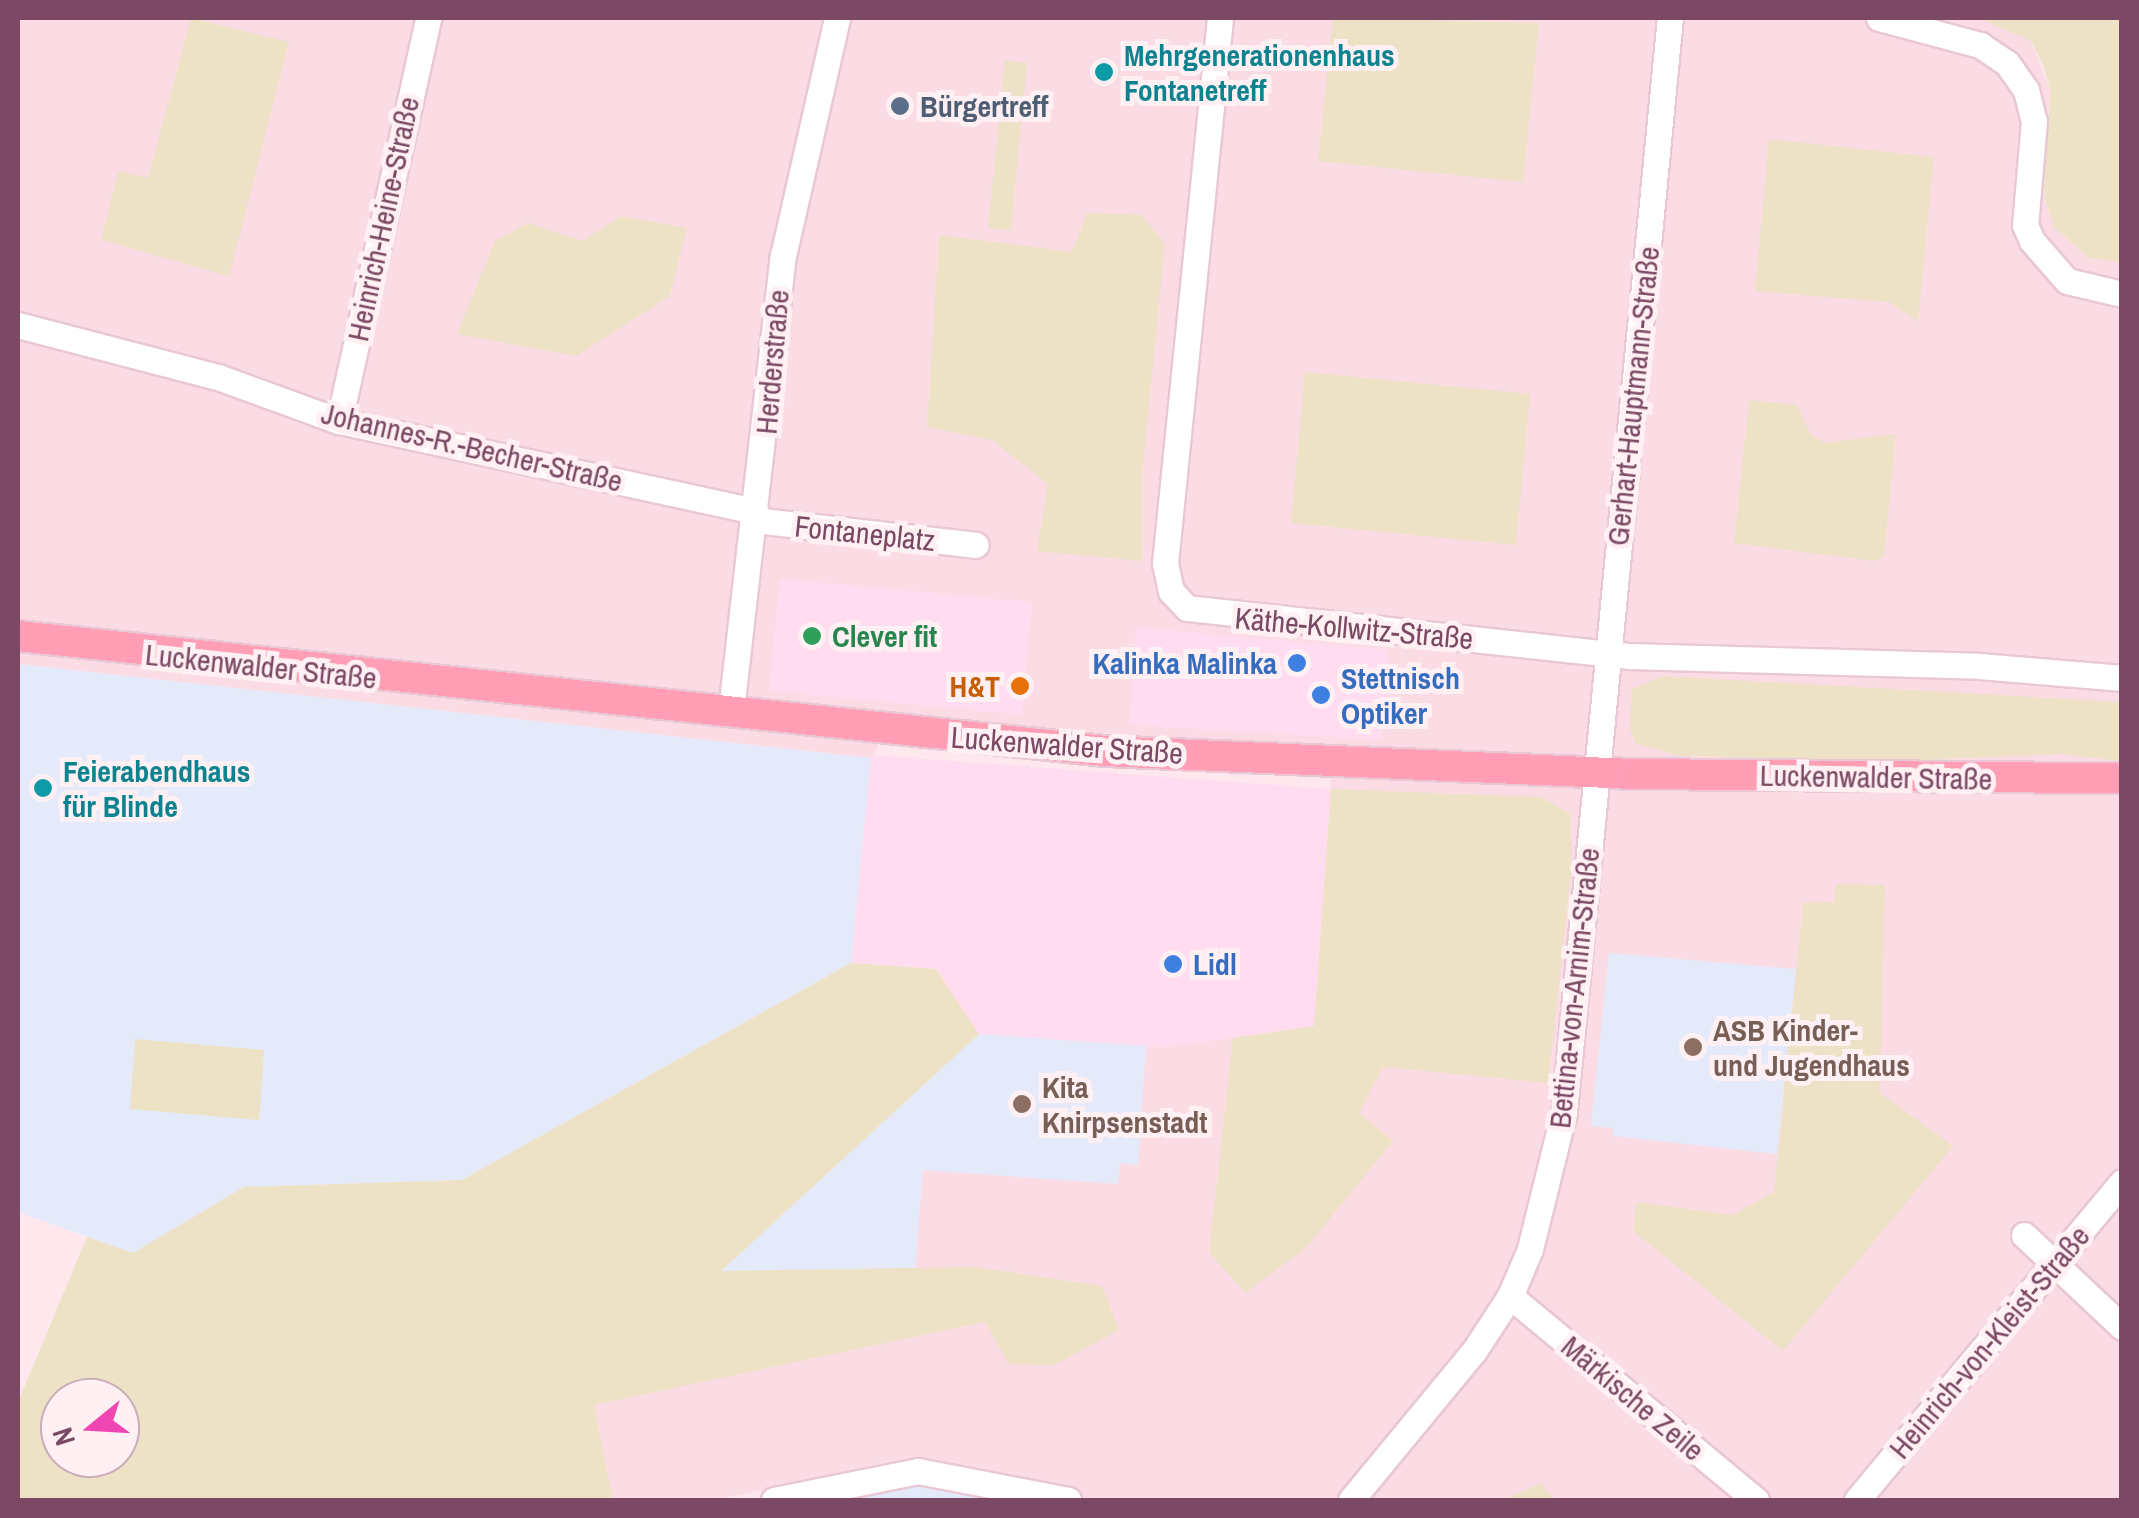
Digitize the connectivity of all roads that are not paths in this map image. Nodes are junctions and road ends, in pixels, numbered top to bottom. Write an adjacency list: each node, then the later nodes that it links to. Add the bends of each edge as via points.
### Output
1 (428, 18): 8 (street, Heinrich-Heine-Straße)
2 (837, 18): 9 (street, Herderstraße, via 783,256)
3 (1220, 18): 12 (street, Käthe-Kollwitz-Straße, via 1164,563 1172,590 1201,614)
4 (1670, 18): 12 (street, Gerhart-Hauptmann-Straße)
5 (1879, 18): 6 (street, via 1980,45 2008,63 2026,90 2034,122 2025,225 2032,241 2067,281)
6 (2122, 294)
7 (18, 324): 8 (street, Johannes-R.-Becher-Straße, via 218,378)
8 (339, 421): 9 (street, Johannes-R.-Becher-Straße)
9 (754, 516): 10 (street, Fontaneplatz); 14 (street, Herderstraße)
10 (976, 545)
11 (18, 636): 14 (main road, Luckenwalder Straße)
12 (1605, 653): 13 (street, Käthe-Kollwitz-Straße); 15 (street, Gerhart-Hauptmann-Straße)
13 (2122, 678)
14 (731, 710): 15 (main road, Luckenwalder Straße, via 1104,751)
15 (1594, 773): 16 (main road, Luckenwalder Straße); 20 (street, Bettina-von-Arnim-Straße, via 1564,1112 1530,1249)
16 (2122, 778)
17 (2122, 1182): 19 (street, Heinrich-von-Kleist-Straße)
18 (2024, 1235): 19 (street)
19 (2053, 1266): 21 (street); 26 (street, Heinrich-von-Kleist-Straße)
20 (1510, 1296): 24 (street, Bettina-von-Arnim-Straße, via 1474,1351); 25 (street, Märkische Zeile)
21 (2122, 1327)
22 (774, 1500): 23 (street, via 928,1471)
23 (1068, 1500)
24 (1352, 1500)
25 (1756, 1500)
26 (1857, 1500)

